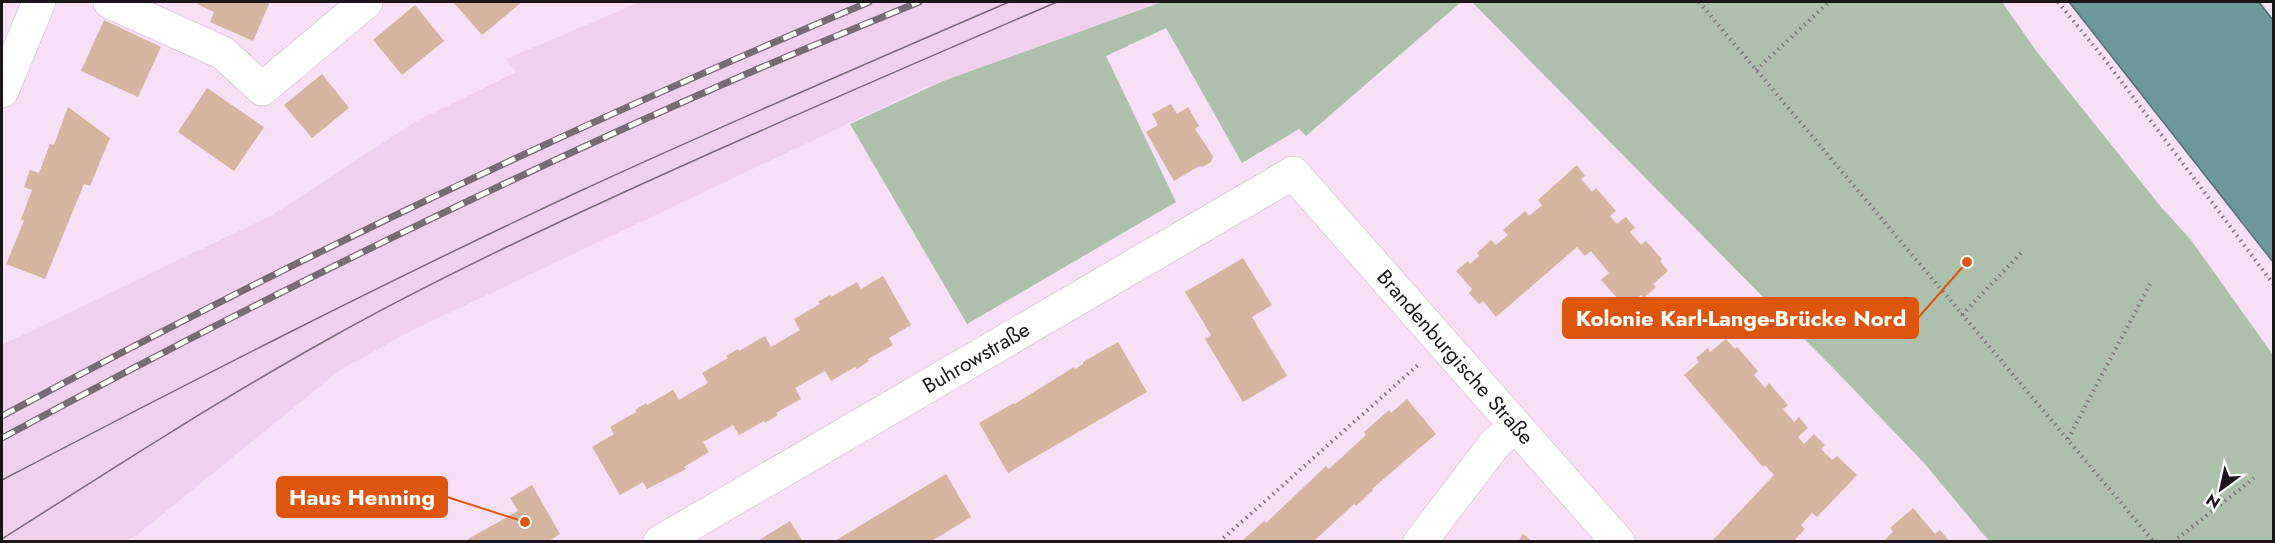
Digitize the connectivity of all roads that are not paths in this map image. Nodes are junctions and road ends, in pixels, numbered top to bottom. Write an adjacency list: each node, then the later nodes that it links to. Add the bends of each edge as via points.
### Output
1 (39, 2): 4 (street)
2 (110, 2): 3 (street, via 223,53 262,89)
3 (366, 2)
4 (2, 91)
5 (1293, 173): 6 (street, Brandenburgische Straße); 7 (street, Buhrowstraße)
6 (1515, 426): 8 (street, via 1494,445); 9 (street, Brandenburgische Straße)
7 (660, 542)
8 (1420, 542)
9 (1618, 542)

